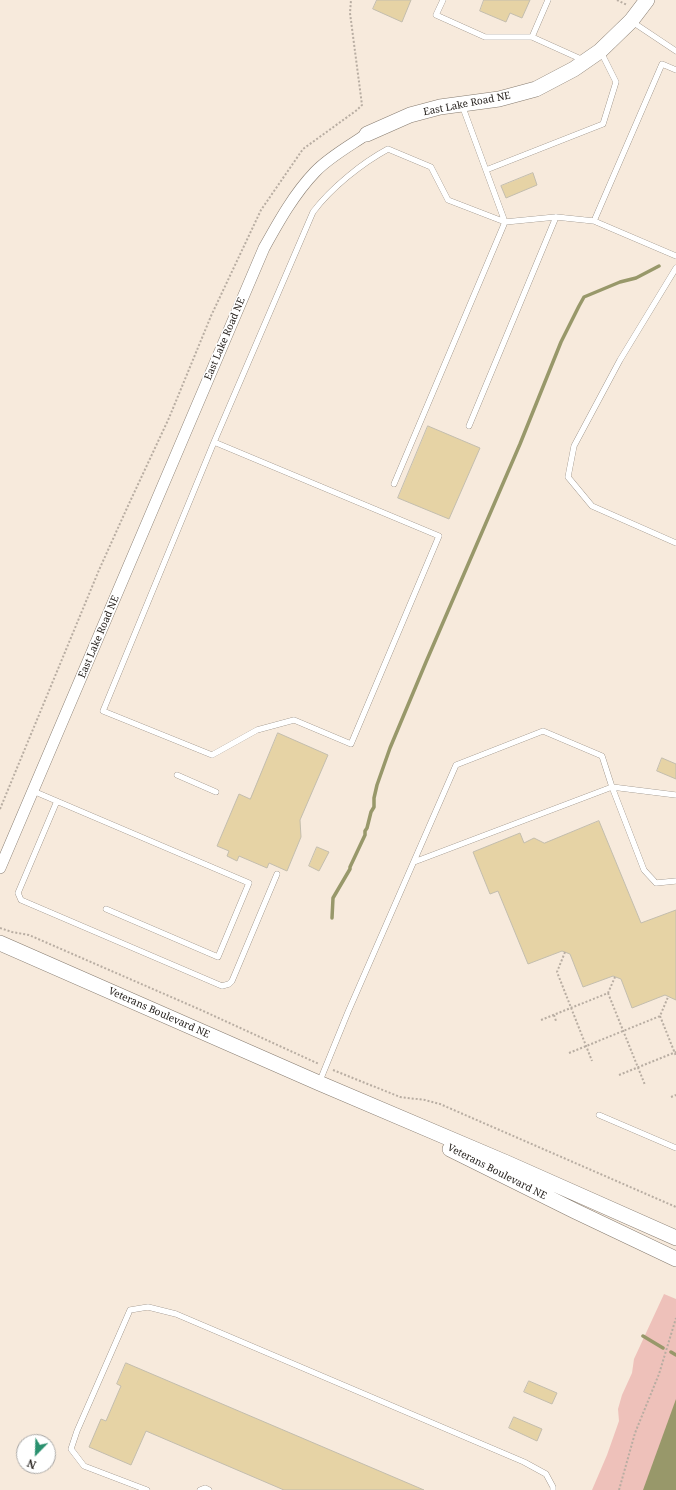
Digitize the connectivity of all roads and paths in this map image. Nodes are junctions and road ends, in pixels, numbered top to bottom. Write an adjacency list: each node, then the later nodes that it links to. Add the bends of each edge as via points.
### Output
1 (350, 0): 29 (path, via 362,105 303,149 261,210 99,570)
2 (443, 0): 6 (lane, via 436,15 485,37)
3 (548, 0): 6 (lane)
4 (647, 0): 5 (main road, East Lake Road NE)
5 (631, 21): 7 (lane); 8 (main road, East Lake Road NE)
6 (532, 37): 9 (lane)
7 (675, 49)
8 (600, 51): 9 (main road, East Lake Road NE); 13 (lane, via 616,82 603,124)
9 (586, 61): 11 (main road, East Lake Road NE, via 536,89 499,99)
10 (676, 70): 15 (lane, via 662,64)
11 (462, 104): 12 (main road, East Lake Road NE, via 410,115); 13 (lane)
12 (367, 134): 25 (street, East Lake Road NE, via 316,171 290,202 264,248)
13 (486, 170): 16 (lane)
14 (556, 217): 15 (lane); 16 (lane); 19 (lane)
15 (594, 221): 17 (lane)
16 (505, 222): 20 (lane, via 448,200 431,167 388,149 368,162 338,185 314,212); 21 (lane)
17 (676, 256)
18 (676, 268): 22 (lane, via 620,360 574,446 568,477 592,506)
19 (469, 426)
20 (214, 442): 20 (lane, via 439,536 351,744 294,720 257,730 212,755 103,711)
21 (394, 484)
22 (676, 543)
23 (177, 775): 26 (lane)
24 (612, 786): 27 (lane); 30 (lane); 30 (lane, via 602,756 544,731 456,765); 33 (lane, via 644,870 656,883)
25 (33, 791): 28 (lane); 31 (street, East Lake Road NE)
26 (216, 792)
27 (676, 795)
28 (57, 801): 32 (lane, via 18,893 21,900 222,986 232,980); 34 (lane, via 249,883 218,957)
29 (0, 809)
30 (414, 862): 52 (lane)
31 (0, 868)
32 (277, 874)
33 (676, 881)
34 (106, 909)
35 (0, 928): 52 (path, via 29,935)
36 (0, 943): 55 (main road, Veterans Boulevard NE)
37 (565, 952): 41 (path, via 557,972)
38 (615, 977): 39 (path)
39 (608, 993): 41 (path); 46 (path)
40 (668, 997): 43 (path)
41 (571, 1008): 42 (path); 47 (path)
42 (554, 1015): 44 (path); 45 (path)
43 (660, 1016): 46 (path); 48 (path)
44 (541, 1020)
45 (556, 1021)
46 (623, 1031): 47 (path); 53 (path)
47 (586, 1046): 49 (path); 51 (path)
48 (675, 1052): 50 (path); 53 (path)
49 (569, 1053)
50 (676, 1056)
51 (592, 1061)
52 (326, 1067): 55 (lane); 61 (path, via 400,1097 440,1104)
53 (638, 1068): 54 (path); 56 (path)
54 (620, 1075)
55 (319, 1083): 62 (main road, Veterans Boulevard NE); 63 (main road, Veterans Boulevard NE)
56 (645, 1085)
57 (676, 1095): 58 (path)
58 (671, 1097)
59 (599, 1115): 60 (lane)
60 (676, 1148)
61 (676, 1207)
62 (676, 1238)
63 (676, 1259)
64 (676, 1318): 69 (path, via 659,1374 635,1433)
65 (147, 1490): 68 (lane, via 84,1466 72,1449 77,1431 130,1310 148,1307 176,1314 524,1462 546,1474)
66 (200, 1490): 67 (lane)
67 (209, 1490)
68 (553, 1490)
69 (619, 1490)

